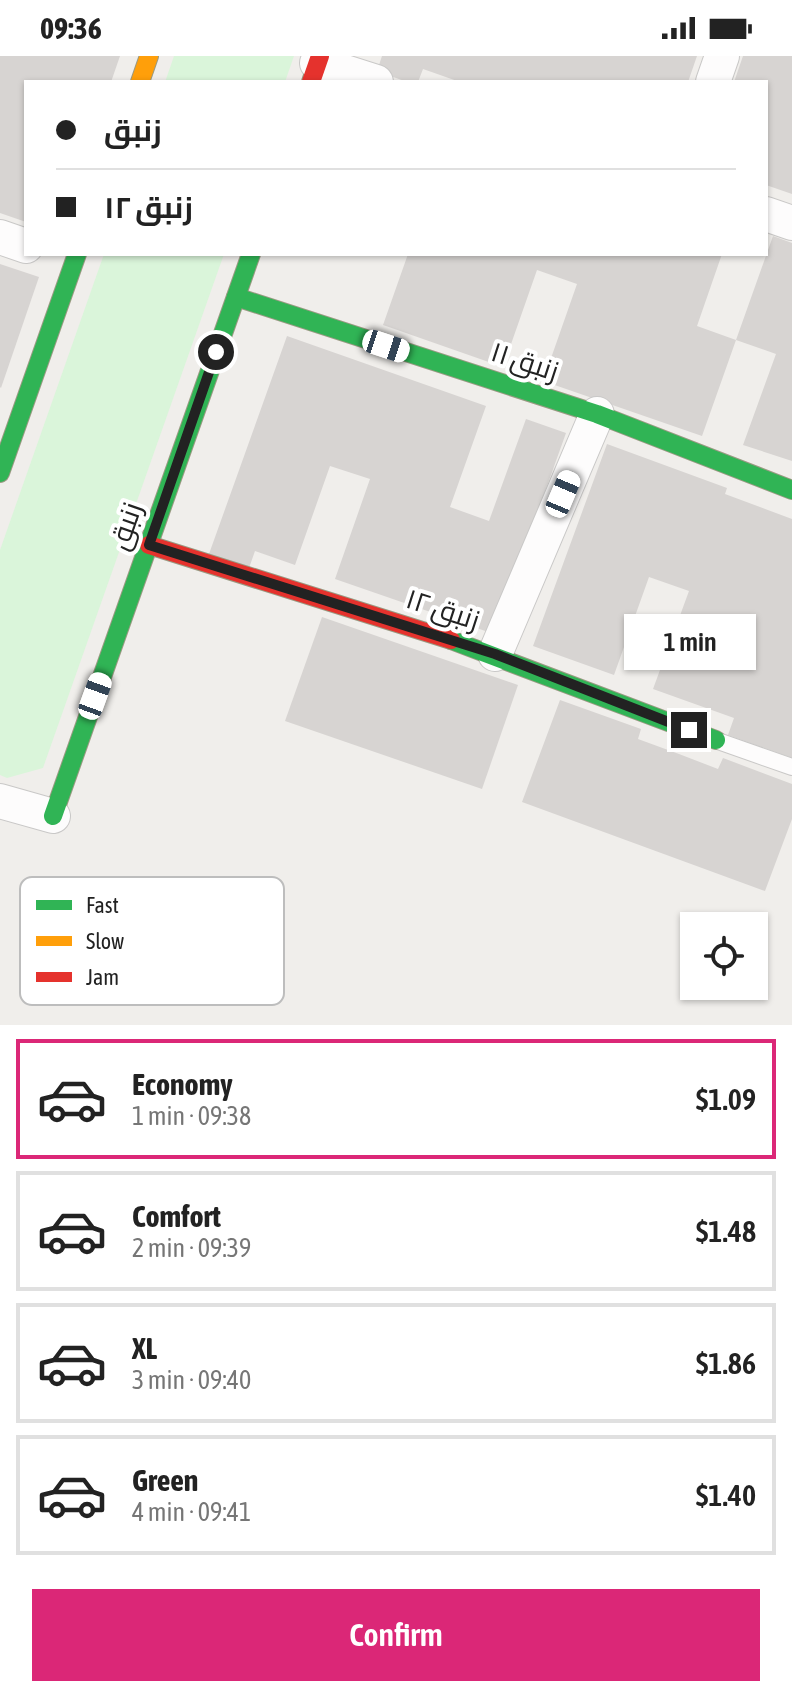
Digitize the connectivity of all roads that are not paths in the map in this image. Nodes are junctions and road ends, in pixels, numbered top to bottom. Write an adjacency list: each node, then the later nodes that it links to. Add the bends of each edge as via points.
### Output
1 (149, 56): 4 (street)
2 (722, 56): 6 (street)
3 (316, 67): 5 (street)
4 (141, 80)
5 (368, 80)
6 (714, 80)
7 (768, 215): 8 (street)
8 (792, 223)
9 (0, 237): 10 (street)
10 (24, 245)
11 (250, 256): 13 (street, زنبق)
12 (66, 257): 15 (street)
13 (236, 297): 14 (street, زنبق ۱۱); 17 (street, زنبق)
14 (597, 414): 16 (street, زنبق ۱۱); 18 (street)
15 (0, 473)
16 (792, 490)
17 (149, 545): 18 (street, زنبق ۱۲); 22 (street, زنبق)
18 (495, 654): 19 (street, زنبق ۱۲)
19 (716, 740): 20 (lane)
20 (792, 767)
21 (0, 801): 22 (street)
22 (53, 816)

